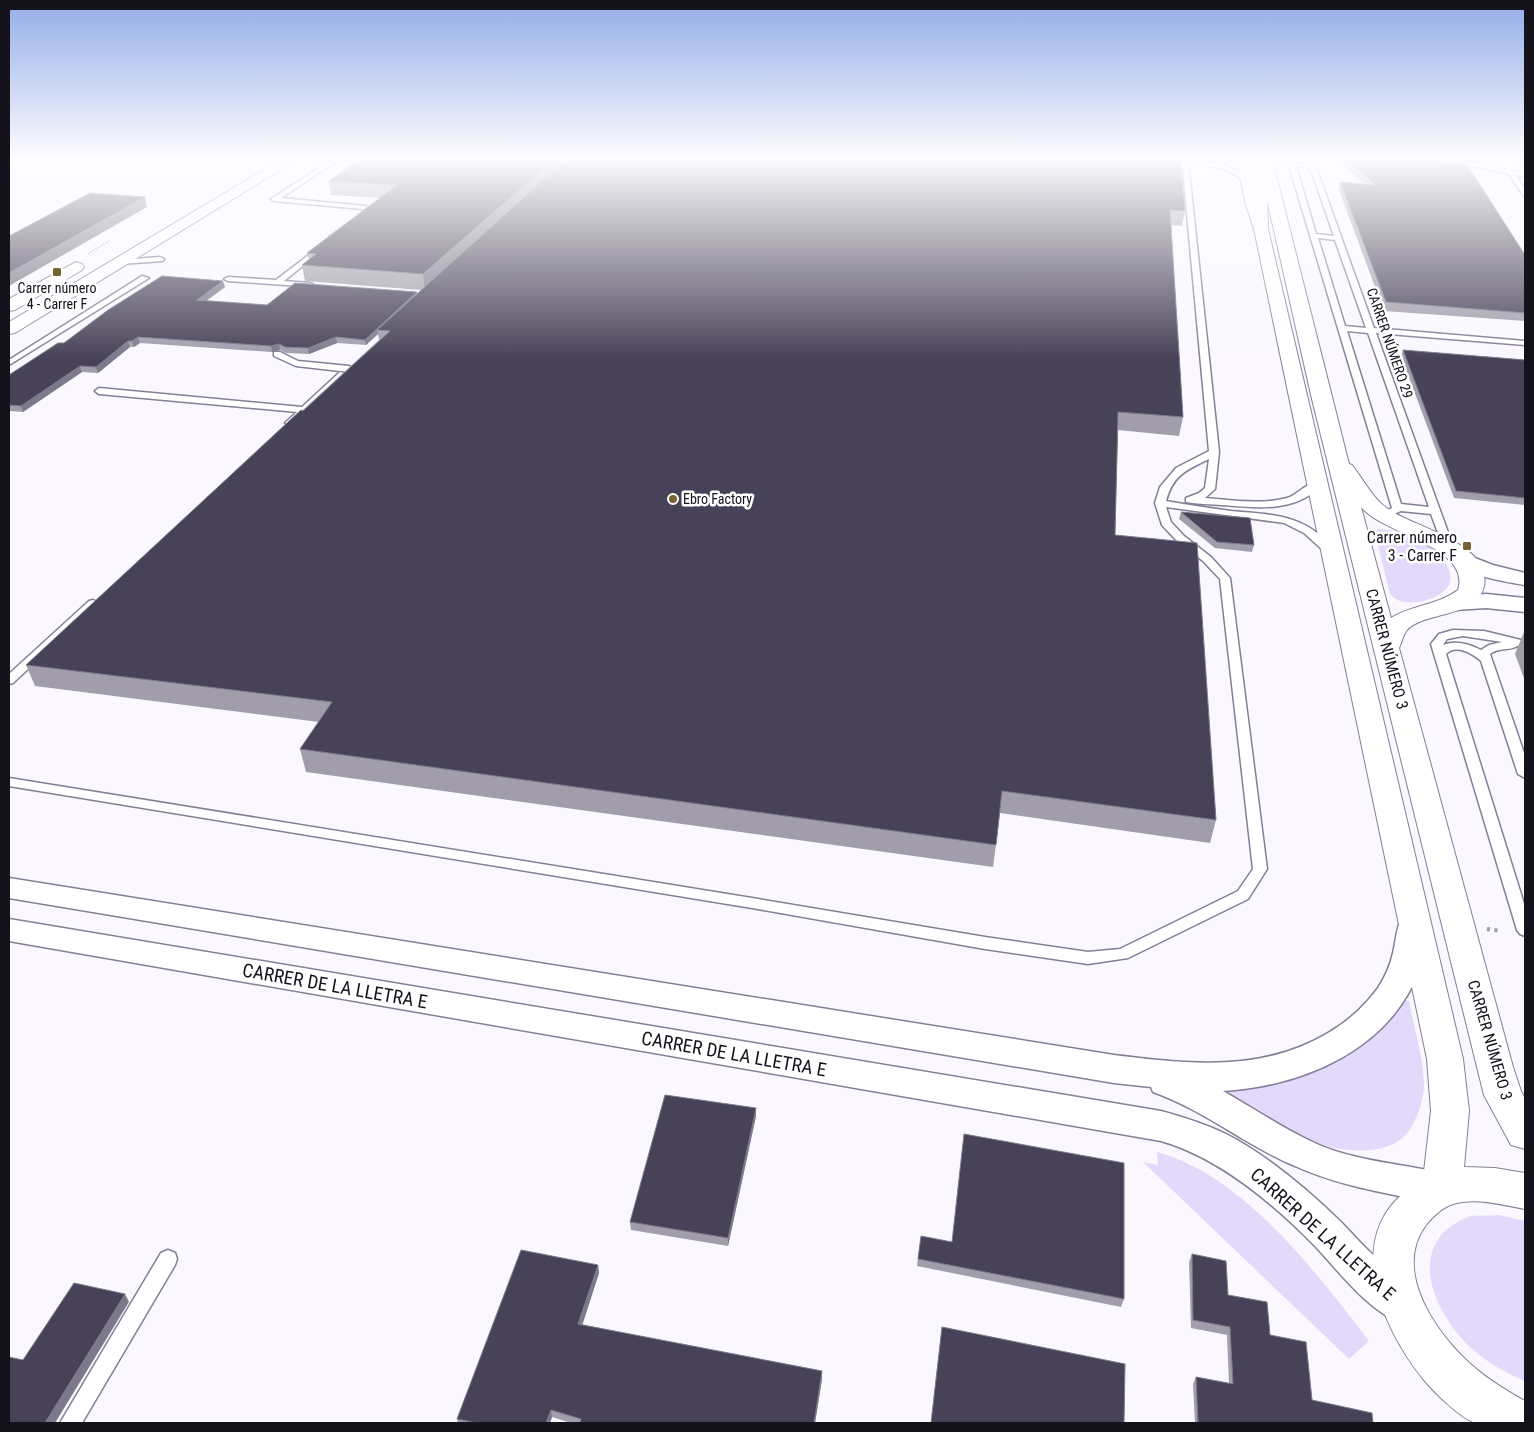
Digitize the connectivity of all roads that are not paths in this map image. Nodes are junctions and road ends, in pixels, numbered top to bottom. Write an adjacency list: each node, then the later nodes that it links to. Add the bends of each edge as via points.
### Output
1 (180, 226): 12 (main road)
2 (1191, 226): 29 (lane)
3 (1260, 226): 8 (main road)
4 (1261, 226): 8 (main road)
5 (1280, 226): 30 (main road, CARRER NÚMERO 3)
6 (1310, 226): 9 (lane, CARRER NÚMERO 29)
7 (1335, 226): 10 (lane, CARRER NÚMERO 29)
8 (1261, 229): 31 (main road, CARRER NÚMERO 3)
9 (1313, 236): 10 (lane); 20 (lane, CARRER NÚMERO 29)
10 (1339, 238): 22 (lane, CARRER NÚMERO 29)
11 (330, 241): 17 (lane)
12 (138, 251): 14 (main road); 14 (lane, via 160,259)
13 (88, 260): 19 (main road)
14 (120, 262): 21 (main road)
15 (145, 278): 25 (lane)
16 (228, 280): 17 (lane)
17 (278, 282): 18 (lane)
18 (316, 285)
19 (9, 306)
20 (1342, 328): 22 (lane); 34 (lane, CARRER NÚMERO 29)
21 (9, 329)
22 (1372, 331): 23 (lane); 35 (lane, CARRER NÚMERO 29)
23 (1525, 343)
24 (277, 354): 27 (lane, via 296,363 352,366)
25 (9, 362)
26 (99, 391): 27 (lane)
27 (303, 410): 28 (lane)
28 (281, 431)
29 (1214, 452): 32 (lane, via 1210,489); 33 (lane, via 1179,470 1165,487)
30 (1337, 460): 34 (main road); 43 (main road, CARRER NÚMERO 3)
31 (1317, 484): 32 (lane, via 1294,499 1281,502 1250,504); 36 (main road, CARRER NÚMERO 3)
32 (1190, 500): 33 (lane)
33 (1160, 503): 36 (lane, via 1290,521 1305,529); 48 (lane, via 1166,523 1225,578 1260,869 1243,895 1123,954 1088,958 985,944)
34 (1385, 508): 35 (lane); 37 (main road, via 1389,519)
35 (1435, 511): 37 (lane, CARRER NÚMERO 29)
36 (1332, 553): 50 (main road, CARRER NÚMERO 3)
37 (1456, 554): 38 (street, via 1486,570); 40 (main road, via 1470,570 1472,586 1468,595)
38 (1525, 579)
39 (103, 594): 46 (lane)
40 (1455, 603): 41 (street); 43 (main road, via 1400,624 1392,632)
41 (1525, 605)
42 (1525, 644): 44 (lane, via 1493,637 1450,634 1439,640); 45 (lane, via 1491,648 1484,654)
43 (1387, 647): 54 (main road, CARRER NÚMERO 3, via 1503,1096)
44 (1440, 654): 45 (lane, via 1447,647 1462,647 1476,651); 52 (lane)
45 (1486, 660): 47 (lane)
46 (9, 680)
47 (1525, 774)
48 (9, 782)
49 (9, 888): 53 (street)
50 (1415, 919): 53 (street, via 1403,972 1388,998 1372,1019 1322,1054 1257,1074 1218,1078); 55 (main road, CARRER NÚMERO 3, via 1445,1059 1450,1109)
51 (9, 930): 58 (street, CARRER DE LA LLETRA E, via 1161,1126 1214,1145 1246,1165 1290,1199)
52 (1525, 930)
53 (1114, 1069): 55 (street, via 1186,1090 1308,1156)
54 (1525, 1133)
55 (1442, 1189): 56 (main road, via 1478,1183); 58 (main road, via 1426,1197 1404,1219 1392,1250 1395,1286)
56 (1525, 1191)
57 (168, 1259): 60 (lane)
58 (1402, 1304): 59 (main road, via 1418,1335)
59 (1447, 1373): 61 (main road); 62 (main road, via 1494,1410)
60 (70, 1423)
61 (1478, 1423)
62 (1521, 1423)

